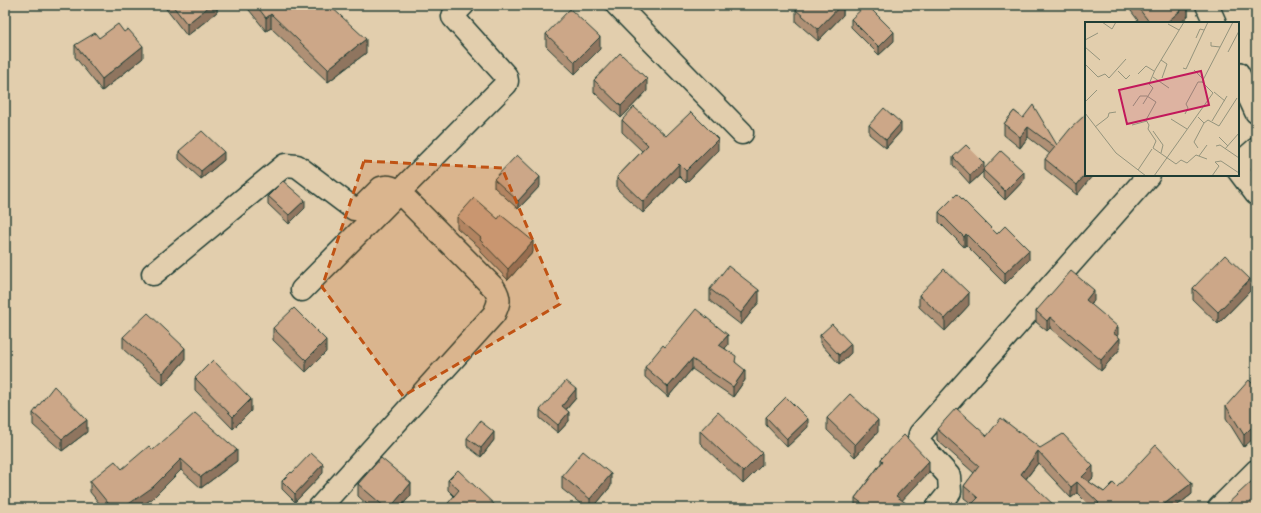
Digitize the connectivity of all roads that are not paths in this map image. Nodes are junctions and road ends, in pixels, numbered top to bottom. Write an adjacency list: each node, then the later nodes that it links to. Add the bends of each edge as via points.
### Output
1 (463, 5): 12 (street, via 453,17 506,76 506,84)
2 (617, 5): 7 (street)
3 (1207, 5): 4 (street)
4 (1215, 22)
5 (1239, 74): 6 (street)
6 (1256, 112)
7 (742, 133)
8 (1256, 149): 9 (street)
9 (1239, 164)
10 (1239, 171): 13 (street)
11 (1147, 176): 18 (street, via 920,434 920,445 949,476 950,492)
12 (399, 192): 14 (street, via 386,186 357,210 297,166 285,165); 15 (street); 17 (street, via 494,288 499,302 494,314)
13 (1256, 194)
14 (153, 274)
15 (302, 290)
16 (1256, 471): 19 (street)
17 (319, 508)
18 (937, 508)
19 (1219, 508)

